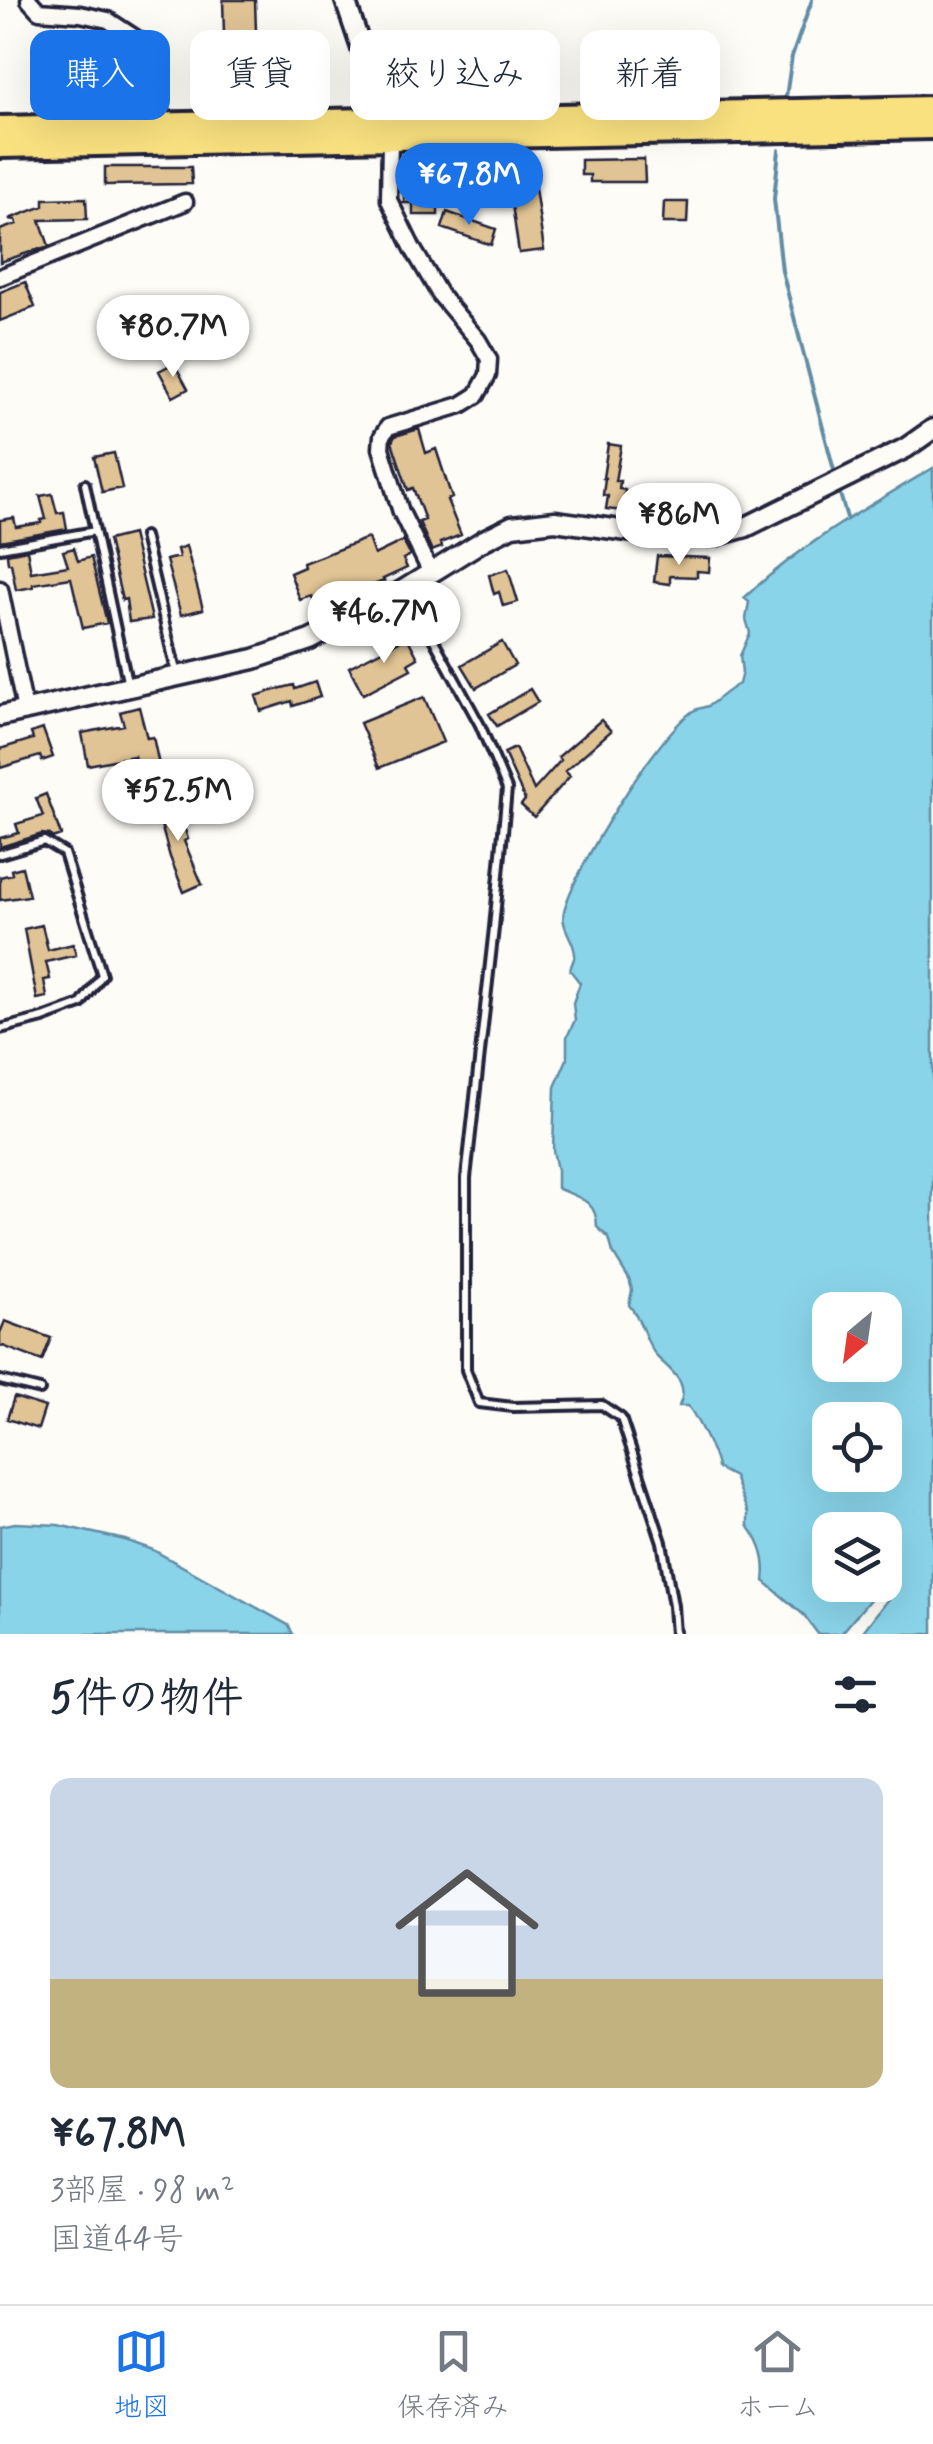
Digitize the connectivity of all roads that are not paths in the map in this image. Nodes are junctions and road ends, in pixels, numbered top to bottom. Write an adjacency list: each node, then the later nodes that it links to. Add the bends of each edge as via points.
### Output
1 (29, 0): 7 (street, via 38,11 108,20 137,39)
2 (343, 1): 6 (street)
3 (933, 108): 6 (highway)
4 (933, 127): 6 (highway)
5 (0, 128): 7 (highway)
6 (389, 129): 7 (highway); 16 (street, via 389,200 440,295 489,360 477,395 388,427 382,436 401,512)
7 (168, 134): 8 (highway)
8 (0, 146)
9 (185, 202): 10 (street)
10 (0, 276)
11 (933, 429): 16 (street, via 746,528 664,536 555,521 526,524)
12 (84, 484): 13 (lane)
13 (94, 530): 15 (lane); 20 (lane)
14 (144, 536): 19 (lane)
15 (0, 548)
16 (431, 572): 17 (street)
17 (405, 588): 19 (street, via 310,640); 27 (lane, via 480,726 506,789 466,1178 466,1370 479,1403 602,1405 620,1418 662,1542)
18 (0, 589): 21 (street)
19 (177, 676): 20 (street)
20 (128, 687): 21 (street)
21 (25, 710): 22 (street)
22 (0, 716)
23 (0, 854): 24 (lane, via 44,841 64,853 102,975 80,1004)
24 (0, 1029)
25 (0, 1380): 26 (lane)
26 (40, 1390)
27 (675, 1634)

